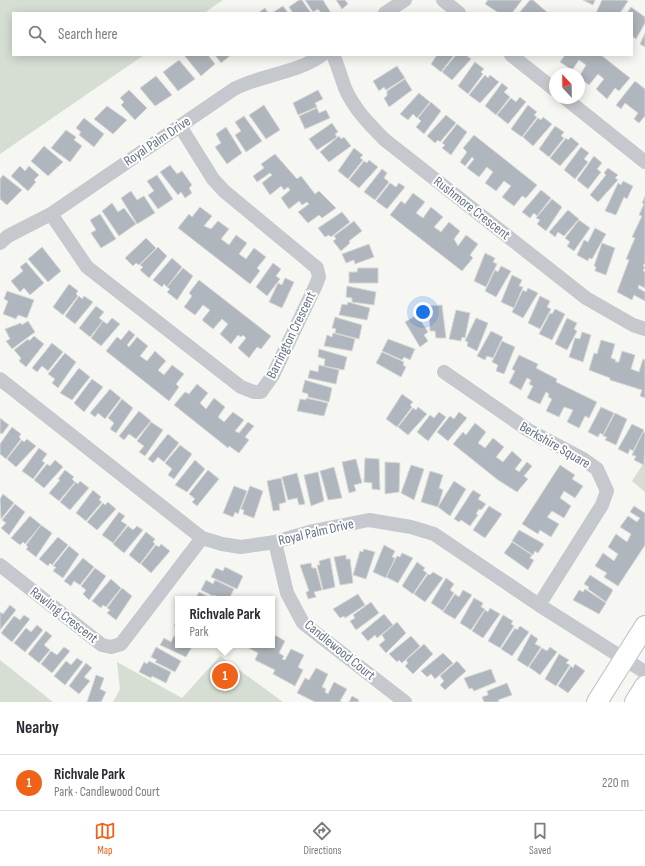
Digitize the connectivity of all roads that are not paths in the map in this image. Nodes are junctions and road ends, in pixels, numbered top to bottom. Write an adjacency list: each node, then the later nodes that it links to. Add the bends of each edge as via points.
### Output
1 (405, 0): 3 (street)
2 (442, 0): 4 (street)
3 (387, 12)
4 (458, 12)
5 (320, 56): 10 (street, Royal Palm Drive, via 271,76 247,82)
6 (333, 56): 14 (street, Rushmore Crescent, via 354,104 385,140 586,298 633,326)
7 (512, 56): 8 (street)
8 (549, 85)
9 (572, 104): 11 (street)
10 (180, 126): 12 (street, Royal Palm Drive); 12 (street, Barrington Crescent, via 213,179 224,191 317,268 319,277 315,287 273,375 261,392 242,387 87,267)
11 (645, 162)
12 (51, 214): 13 (street, Royal Palm Drive, via 8,236)
13 (0, 243)
14 (645, 329)
15 (444, 372): 20 (street, Berkshire Square, via 528,430 583,459 597,469 603,481 607,491 602,505)
16 (0, 379): 17 (street, Royal Palm Drive)
17 (202, 538): 18 (street, Royal Palm Drive, via 242,547); 19 (street, Rawling Crescent, via 121,644 111,647 102,645)
18 (276, 542): 20 (street, Royal Palm Drive, via 313,531 369,520 412,527 434,534); 25 (street, Candlewood Court, via 287,593 303,623)
19 (0, 565)
20 (539, 605): 22 (street, Royal Palm Drive)
21 (645, 626): 22 (main road)
22 (623, 659): 23 (street, Royal Palm Drive); 26 (main road)
23 (645, 672)
24 (645, 686): 27 (main road)
25 (405, 702)
26 (597, 702)
27 (635, 702)

